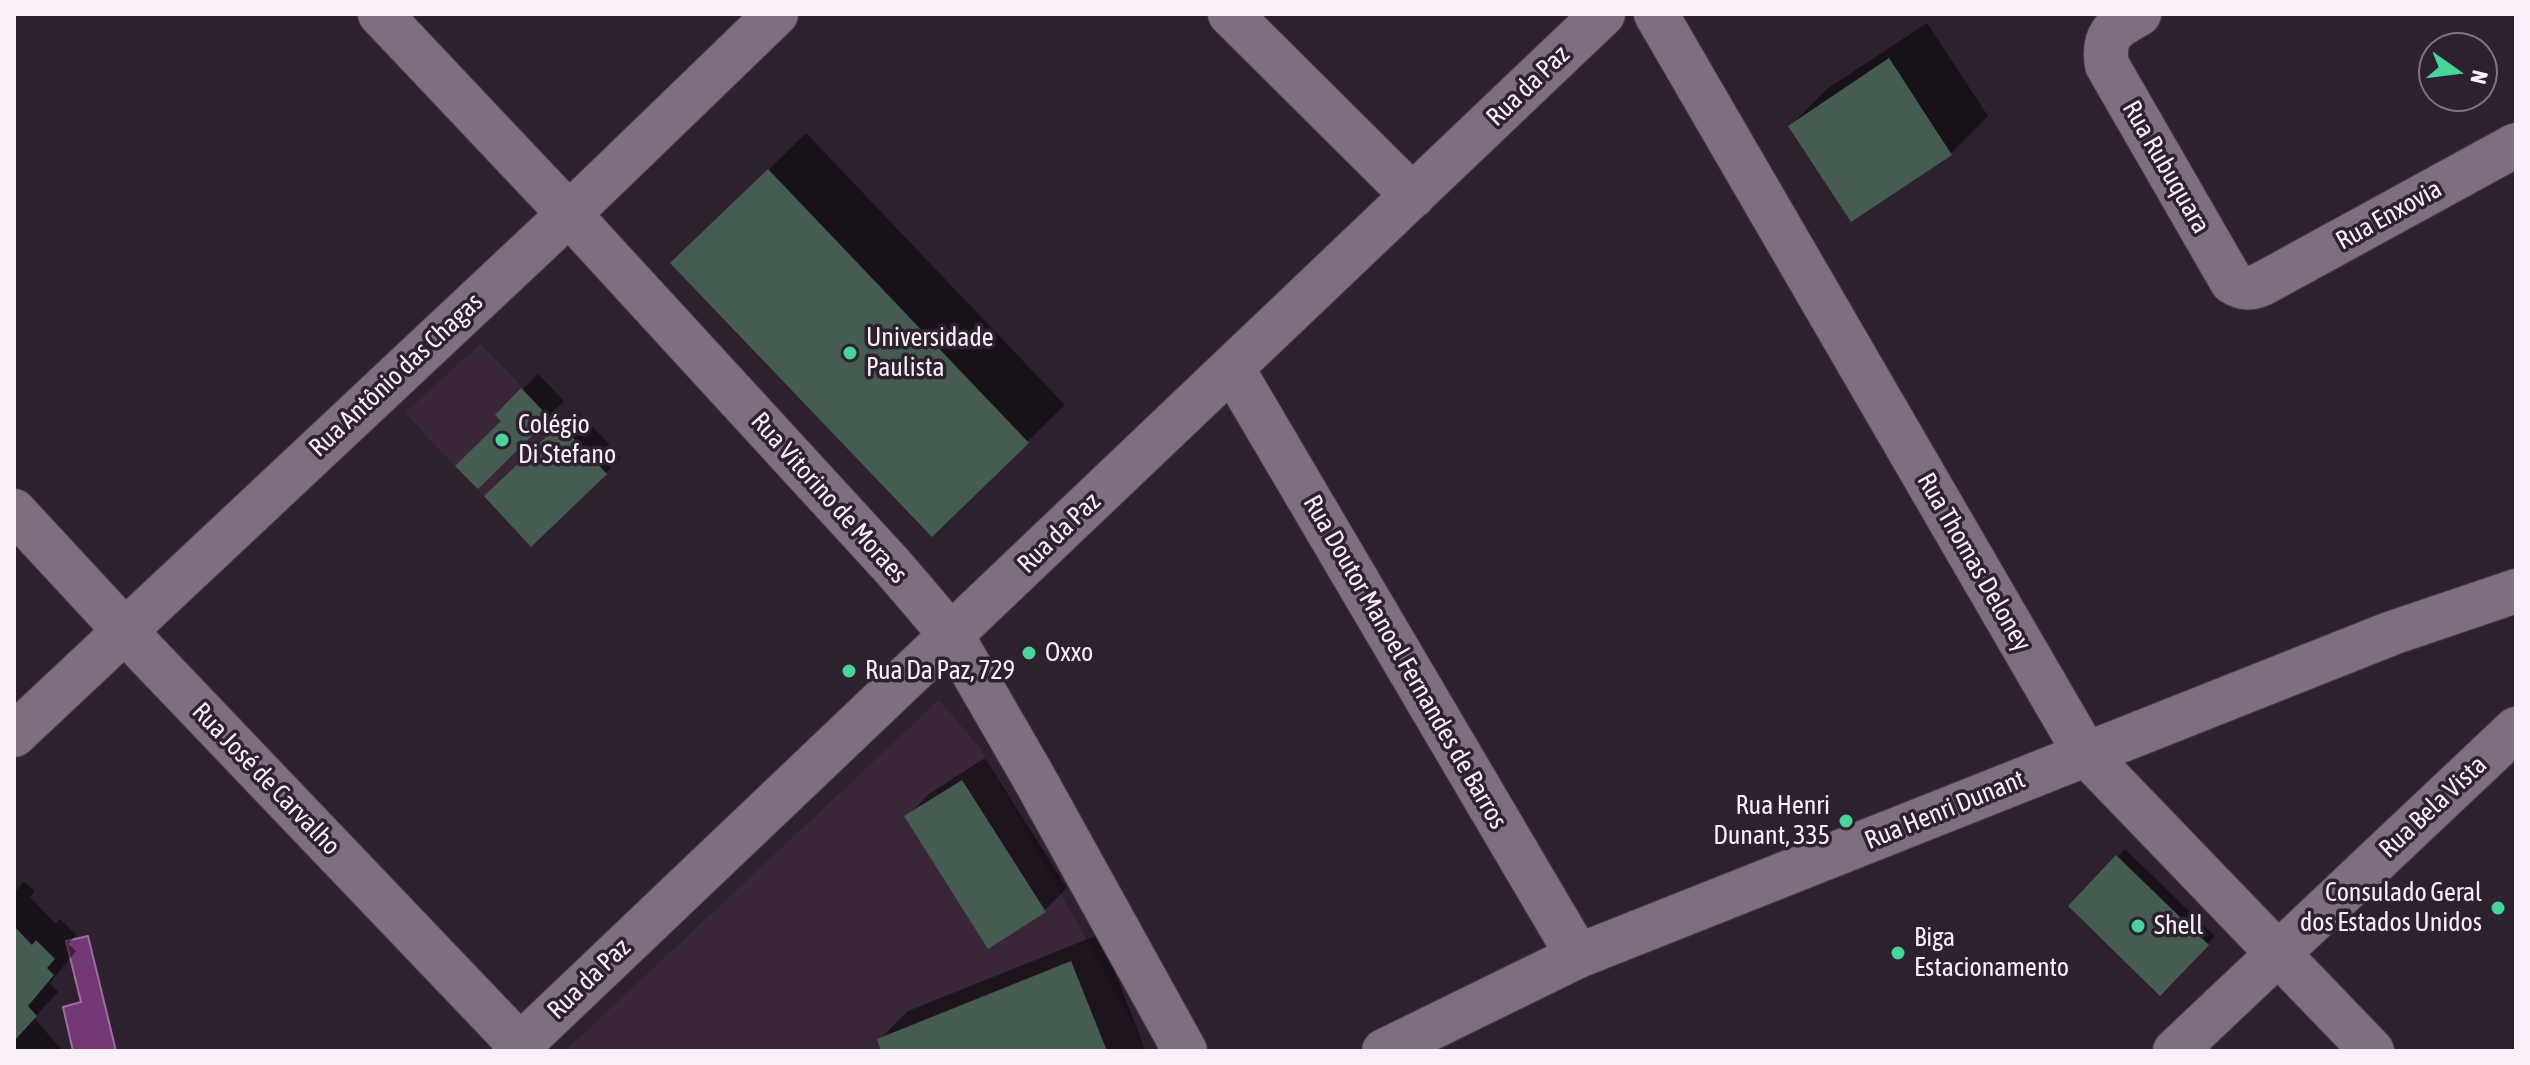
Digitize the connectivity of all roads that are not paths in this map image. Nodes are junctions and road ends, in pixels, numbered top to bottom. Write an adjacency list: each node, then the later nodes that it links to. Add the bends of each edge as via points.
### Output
1 (380, 14): 9 (street, Rua Vitorino de Moraes)
2 (776, 14): 9 (street, Rua Antônio das Chagas)
3 (1230, 14): 8 (street)
4 (1603, 14): 8 (street, Rua da Paz)
5 (1656, 14): 18 (street, Rua Thomas Deloney)
6 (2130, 19): 10 (street, Rua Rubuquara, via 2108,36 2107,65 2232,282 2251,289)
7 (2516, 145): 10 (street, Rua Enxovia)
8 (1413, 196): 11 (street, Rua da Paz)
9 (569, 214): 14 (street, Rua Antônio das Chagas); 15 (street, Rua Vitorino de Moraes)
10 (2262, 284)
11 (1232, 368): 15 (street, Rua da Paz); 20 (street, Rua Doutor Manoel Fernandes de Barros)
12 (14, 511): 14 (street, Rua José de Carvalho)
13 (2516, 591): 18 (street, Rua Henri Dunant, via 2392,633)
14 (125, 629): 17 (street, Rua Antônio das Chagas); 21 (street, Rua José de Carvalho)
15 (952, 636): 21 (street, Rua da Paz); 22 (street, Rua Vitorino de Moraes)
16 (2516, 729): 19 (street, Rua Bela Vista)
17 (14, 735)
18 (2085, 753): 19 (street, Rua Thomas Deloney); 20 (street, Rua Henri Dunant)
19 (2279, 953): 24 (street, Rua Bela Vista); 25 (street, Rua Thomas Deloney)
20 (1578, 956): 23 (street, Rua Henri Dunant)
21 (517, 1048)
22 (1185, 1051)
23 (1384, 1051)
24 (2175, 1051)
25 (2372, 1051)

